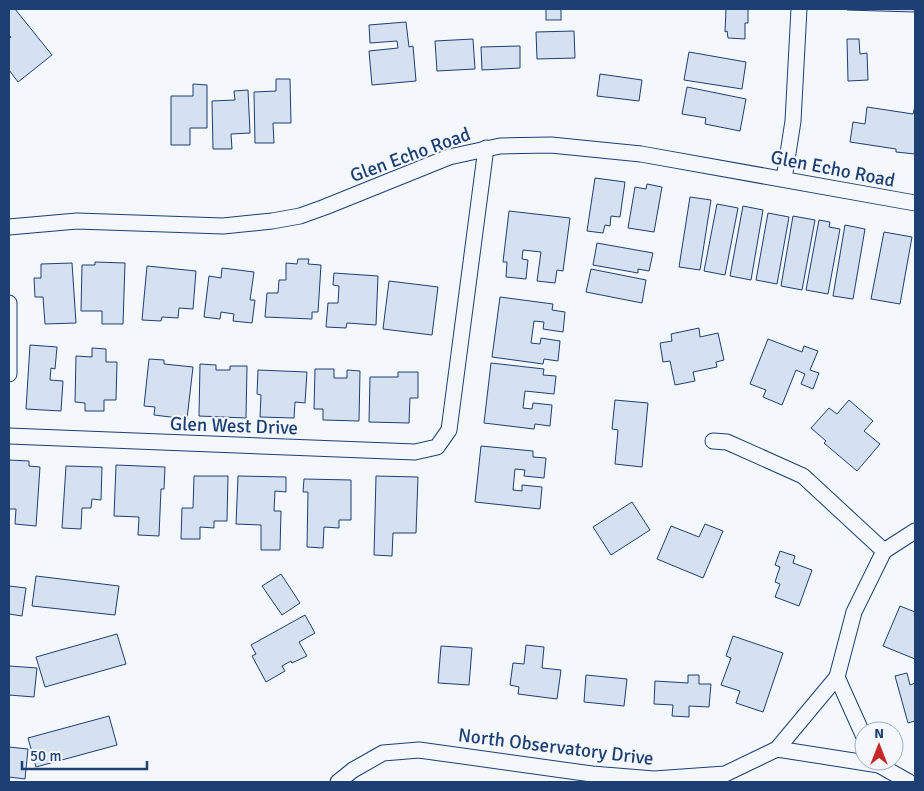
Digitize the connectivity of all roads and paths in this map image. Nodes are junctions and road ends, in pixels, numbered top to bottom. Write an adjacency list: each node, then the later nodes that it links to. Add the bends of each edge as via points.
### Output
1 (799, 9): 3 (street, via 793,121)
2 (486, 148): 3 (street, Glen Echo Road, via 551,145 641,154); 5 (street, Glen Echo Road, via 449,157 300,216 272,221 223,226 77,220); 8 (street, Glen West Drive, via 449,430 437,447 415,452)
3 (784, 178): 4 (street, Glen Echo Road)
4 (915, 204)
5 (9, 227)
6 (9, 303): 7 (street)
7 (9, 374)
8 (9, 436)
9 (713, 441): 11 (street, via 727,442 803,476)
10 (915, 532): 11 (street)
11 (884, 551): 12 (street, North Observatory Drive, via 854,612)
12 (837, 677): 13 (street); 14 (street, North Observatory Drive)
13 (857, 721)
14 (777, 749): 15 (street); 17 (street, North Observatory Drive, via 725,774 654,779 592,774 419,750 383,753)
15 (854, 760)
16 (891, 771): 18 (street)
17 (338, 782)
18 (909, 782)

